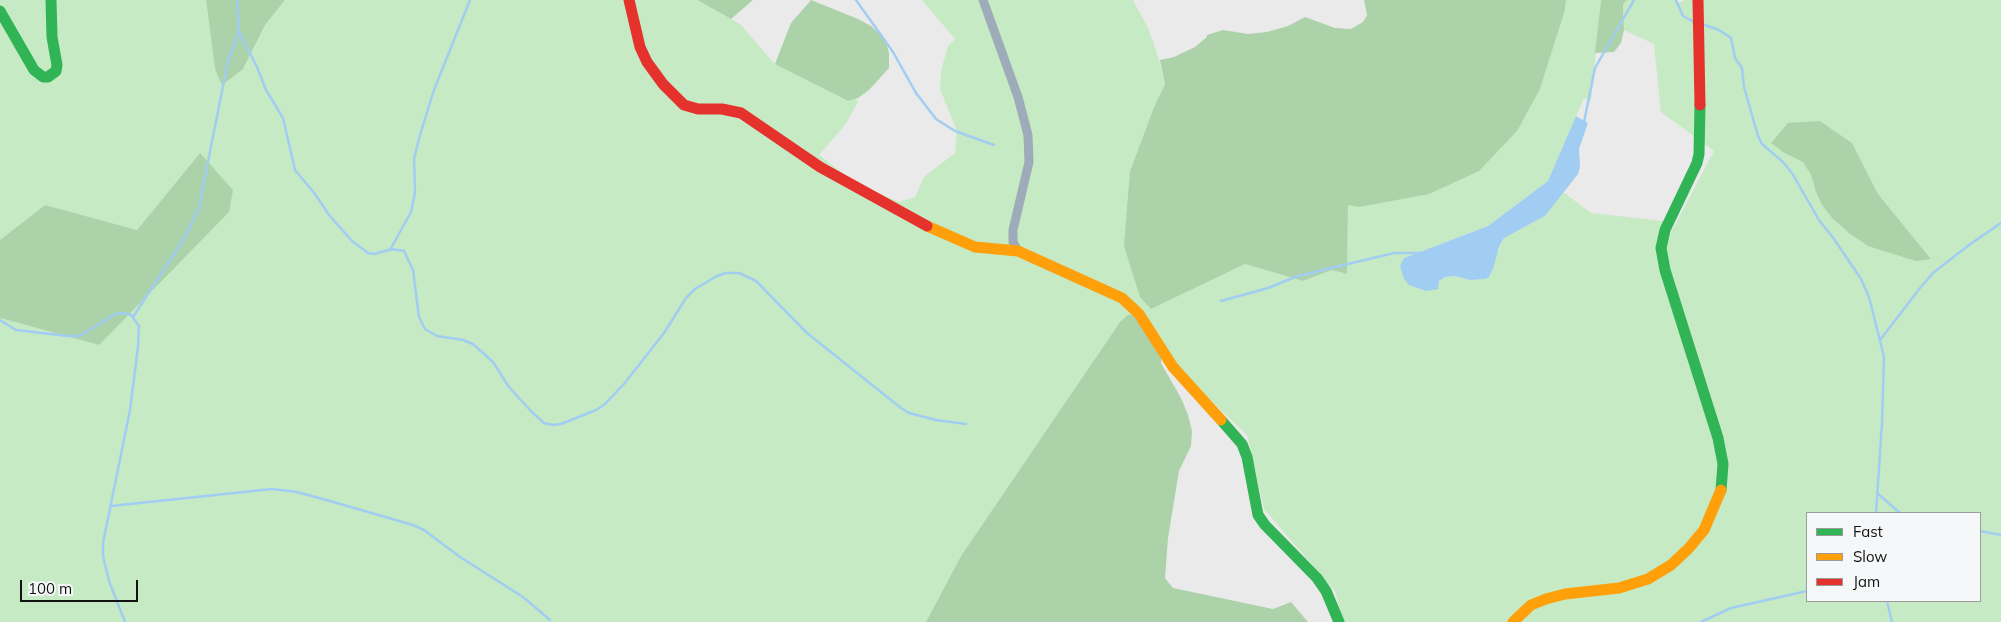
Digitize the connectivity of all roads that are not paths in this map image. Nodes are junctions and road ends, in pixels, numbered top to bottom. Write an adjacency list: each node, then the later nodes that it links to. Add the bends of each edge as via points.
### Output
1 (51, 0): 5 (street, via 57,65 56,71 48,78 34,70)
2 (629, 0): 6 (street, via 636,35 647,62 684,105 741,113 820,167 923,224 975,247)
3 (983, 0): 6 (street, via 1018,97 1028,135 1029,162 1013,230)
4 (1698, 0): 8 (street, via 1699,154 1672,212 1662,248 1665,270 1718,438 1723,464 1721,492 1704,530 1690,548 1648,579 1620,588 1546,599 1531,605)
5 (0, 11)
6 (1018, 251): 7 (street, via 1122,298 1134,308 1173,368 1242,444 1258,515 1317,578)
7 (1339, 622)
8 (1514, 622)

